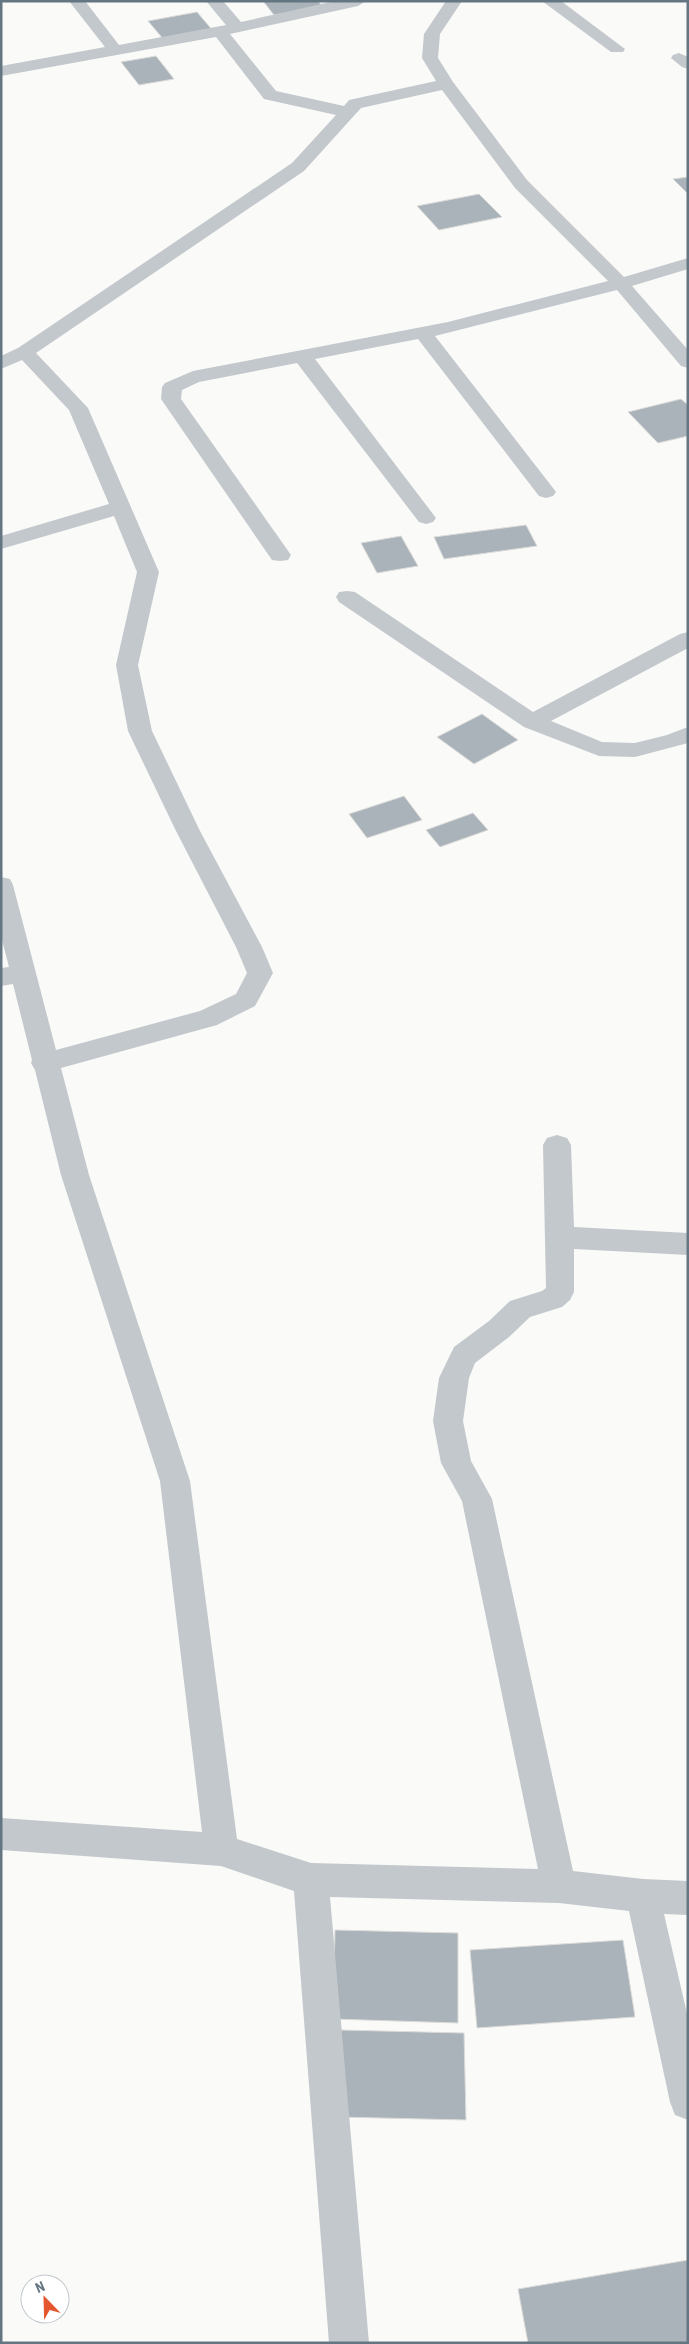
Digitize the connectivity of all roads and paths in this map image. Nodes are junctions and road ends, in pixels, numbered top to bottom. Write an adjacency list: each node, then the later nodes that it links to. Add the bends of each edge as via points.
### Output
1 (77, 1): 8 (street)
2 (214, 1): 6 (street)
3 (454, 1): 10 (street, via 432,34 430,58)
4 (550, 1): 7 (street)
5 (349, 2): 6 (street)
6 (228, 29): 8 (street); 11 (street, via 270,95)
7 (617, 49)
8 (115, 50): 9 (street)
9 (1, 70)
10 (446, 84): 11 (street, via 355,104); 13 (street, via 521,184)
11 (347, 112): 15 (street, via 298,167)
12 (688, 263): 13 (street)
13 (621, 284): 14 (street); 17 (street)
14 (423, 333): 16 (street); 19 (street)
15 (24, 352): 18 (street); 20 (street, via 78,408)
16 (302, 356): 21 (street); 23 (street, via 193,378 172,387 171,399)
17 (688, 362)
18 (1, 363)
19 (546, 492)
20 (120, 507): 22 (street); 30 (street, via 148,572 127,665 140,731 260,973 246,1000 208,1018)
21 (426, 518)
22 (1, 544)
23 (280, 555)
24 (347, 597): 26 (street)
25 (688, 639): 26 (street)
26 (532, 722): 27 (street, via 599,749 635,750 674,741)
27 (688, 734)
28 (1, 885): 29 (street)
29 (12, 975): 30 (street)
30 (44, 1063): 35 (street, via 75,1175 175,1481)
31 (557, 1145): 32 (street)
32 (561, 1237): 33 (street); 37 (street, via 560,1292 552,1299 520,1308 499,1329 464,1355 454,1378 448,1421 456,1463 477,1499)
33 (688, 1244)
34 (1, 1834): 35 (street)
35 (221, 1850): 36 (street)
36 (311, 1880): 37 (street); 41 (street)
37 (559, 1886): 38 (street)
38 (643, 1896): 39 (street); 40 (street)
39 (688, 1898)
40 (688, 2102)
41 (349, 2343)

